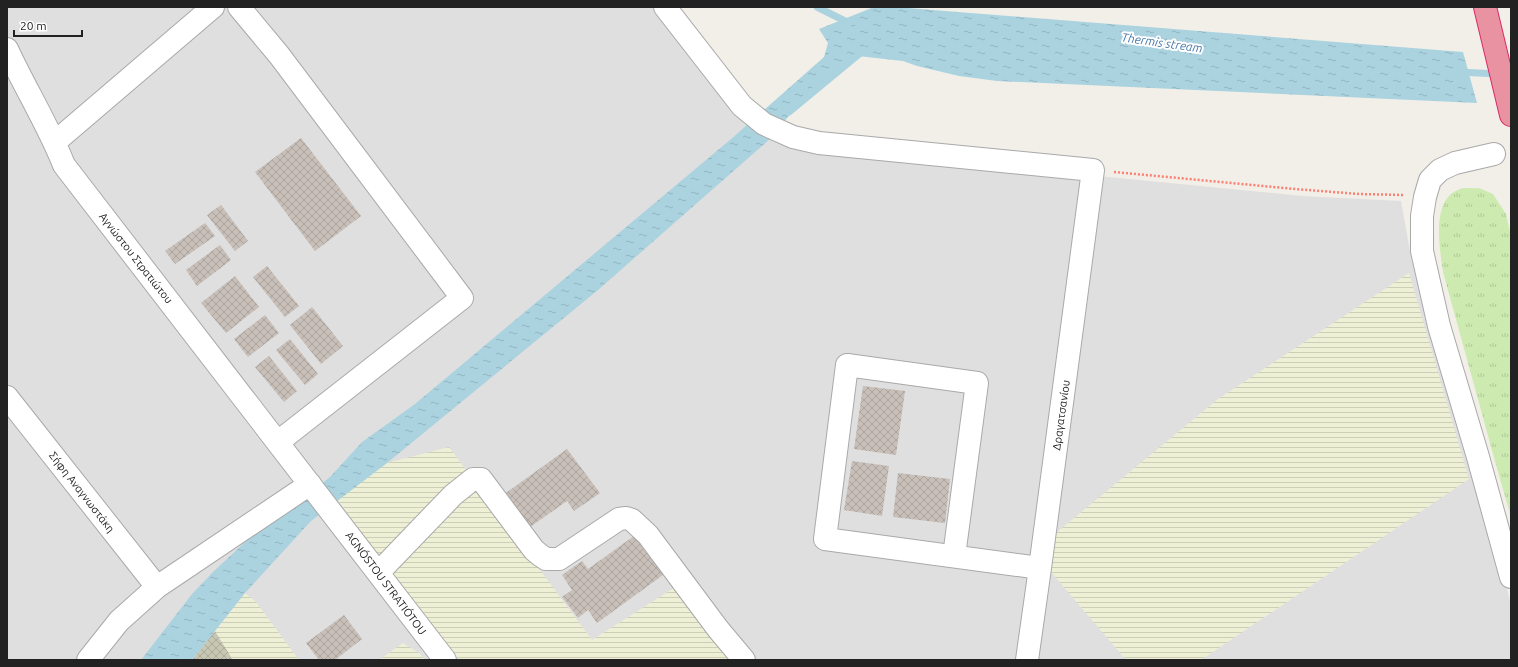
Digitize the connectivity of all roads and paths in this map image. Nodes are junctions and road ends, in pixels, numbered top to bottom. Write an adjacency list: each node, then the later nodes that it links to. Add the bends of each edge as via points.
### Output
1 (213, 7): 7 (street)
2 (239, 7): 12 (street, via 280,55 462,298)
3 (665, 7): 9 (street, via 742,106 764,124 793,137 819,143)
4 (1487, 16): 6 (highway)
5 (7, 49): 7 (street, Αγνώστου Στρατιώτου)
6 (1511, 115)
7 (55, 142): 12 (street, Αγνώστου Στρατιώτου, via 64,165)
8 (1494, 154): 10 (street, via 1455,163 1440,170 1430,180)
9 (1094, 170): 10 (path, via 1302,190); 16 (street, Δραγατσανίου)
10 (1425, 197): 18 (street, via 1422,251 1439,326)
11 (7, 397): 19 (street, Σήφη Αναγνωστάκη)
12 (278, 442): 13 (street, Αγνώστου Στρατιώτου)
13 (310, 484): 14 (street, Αγνώστου Στρατιώτου); 19 (street)
14 (328, 507): 17 (street, AGNÓSTOU STRATIÓTOU)
15 (954, 556): 15 (street, via 825,538 847,365 977,383); 16 (street)
16 (1040, 568): 23 (street, Δραγατσανίου)
17 (378, 573): 21 (street, AGNÓSTOU STRATIÓTOU); 22 (street, via 449,498 472,479 478,478 534,550 546,559 559,559 619,519 632,520 648,535)
18 (1511, 577)
19 (157, 587): 20 (street, via 119,622)
20 (88, 660)
21 (445, 660)
22 (744, 660)
23 (1026, 660)

